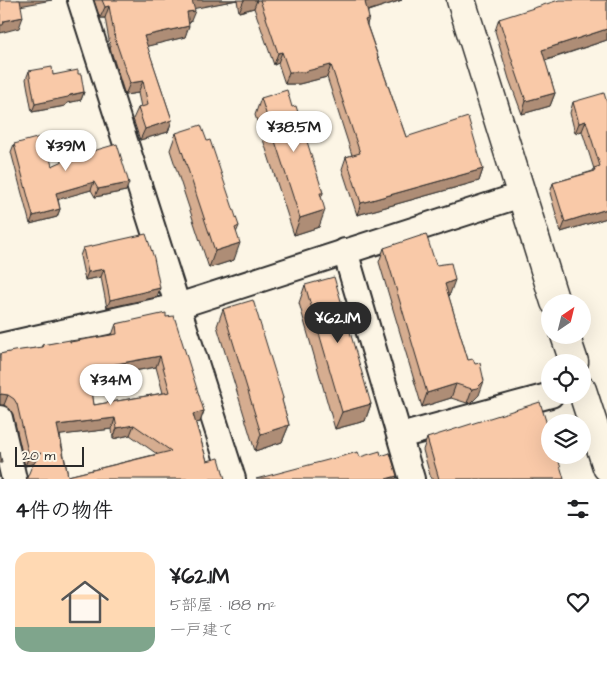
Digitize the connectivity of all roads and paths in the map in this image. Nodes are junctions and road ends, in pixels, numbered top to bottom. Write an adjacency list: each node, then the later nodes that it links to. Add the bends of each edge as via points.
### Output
1 (80, 0): 6 (street)
2 (461, 0): 3 (street)
3 (520, 195): 4 (street); 5 (street)
4 (345, 251): 6 (street); 11 (street)
5 (552, 294)
6 (178, 306): 7 (street); 14 (street)
7 (0, 346)
8 (541, 398): 11 (street)
9 (587, 404): 12 (street)
10 (0, 418): 13 (street)
11 (400, 436): 15 (street)
12 (607, 467)
13 (14, 479)
14 (233, 479)
15 (412, 479)

